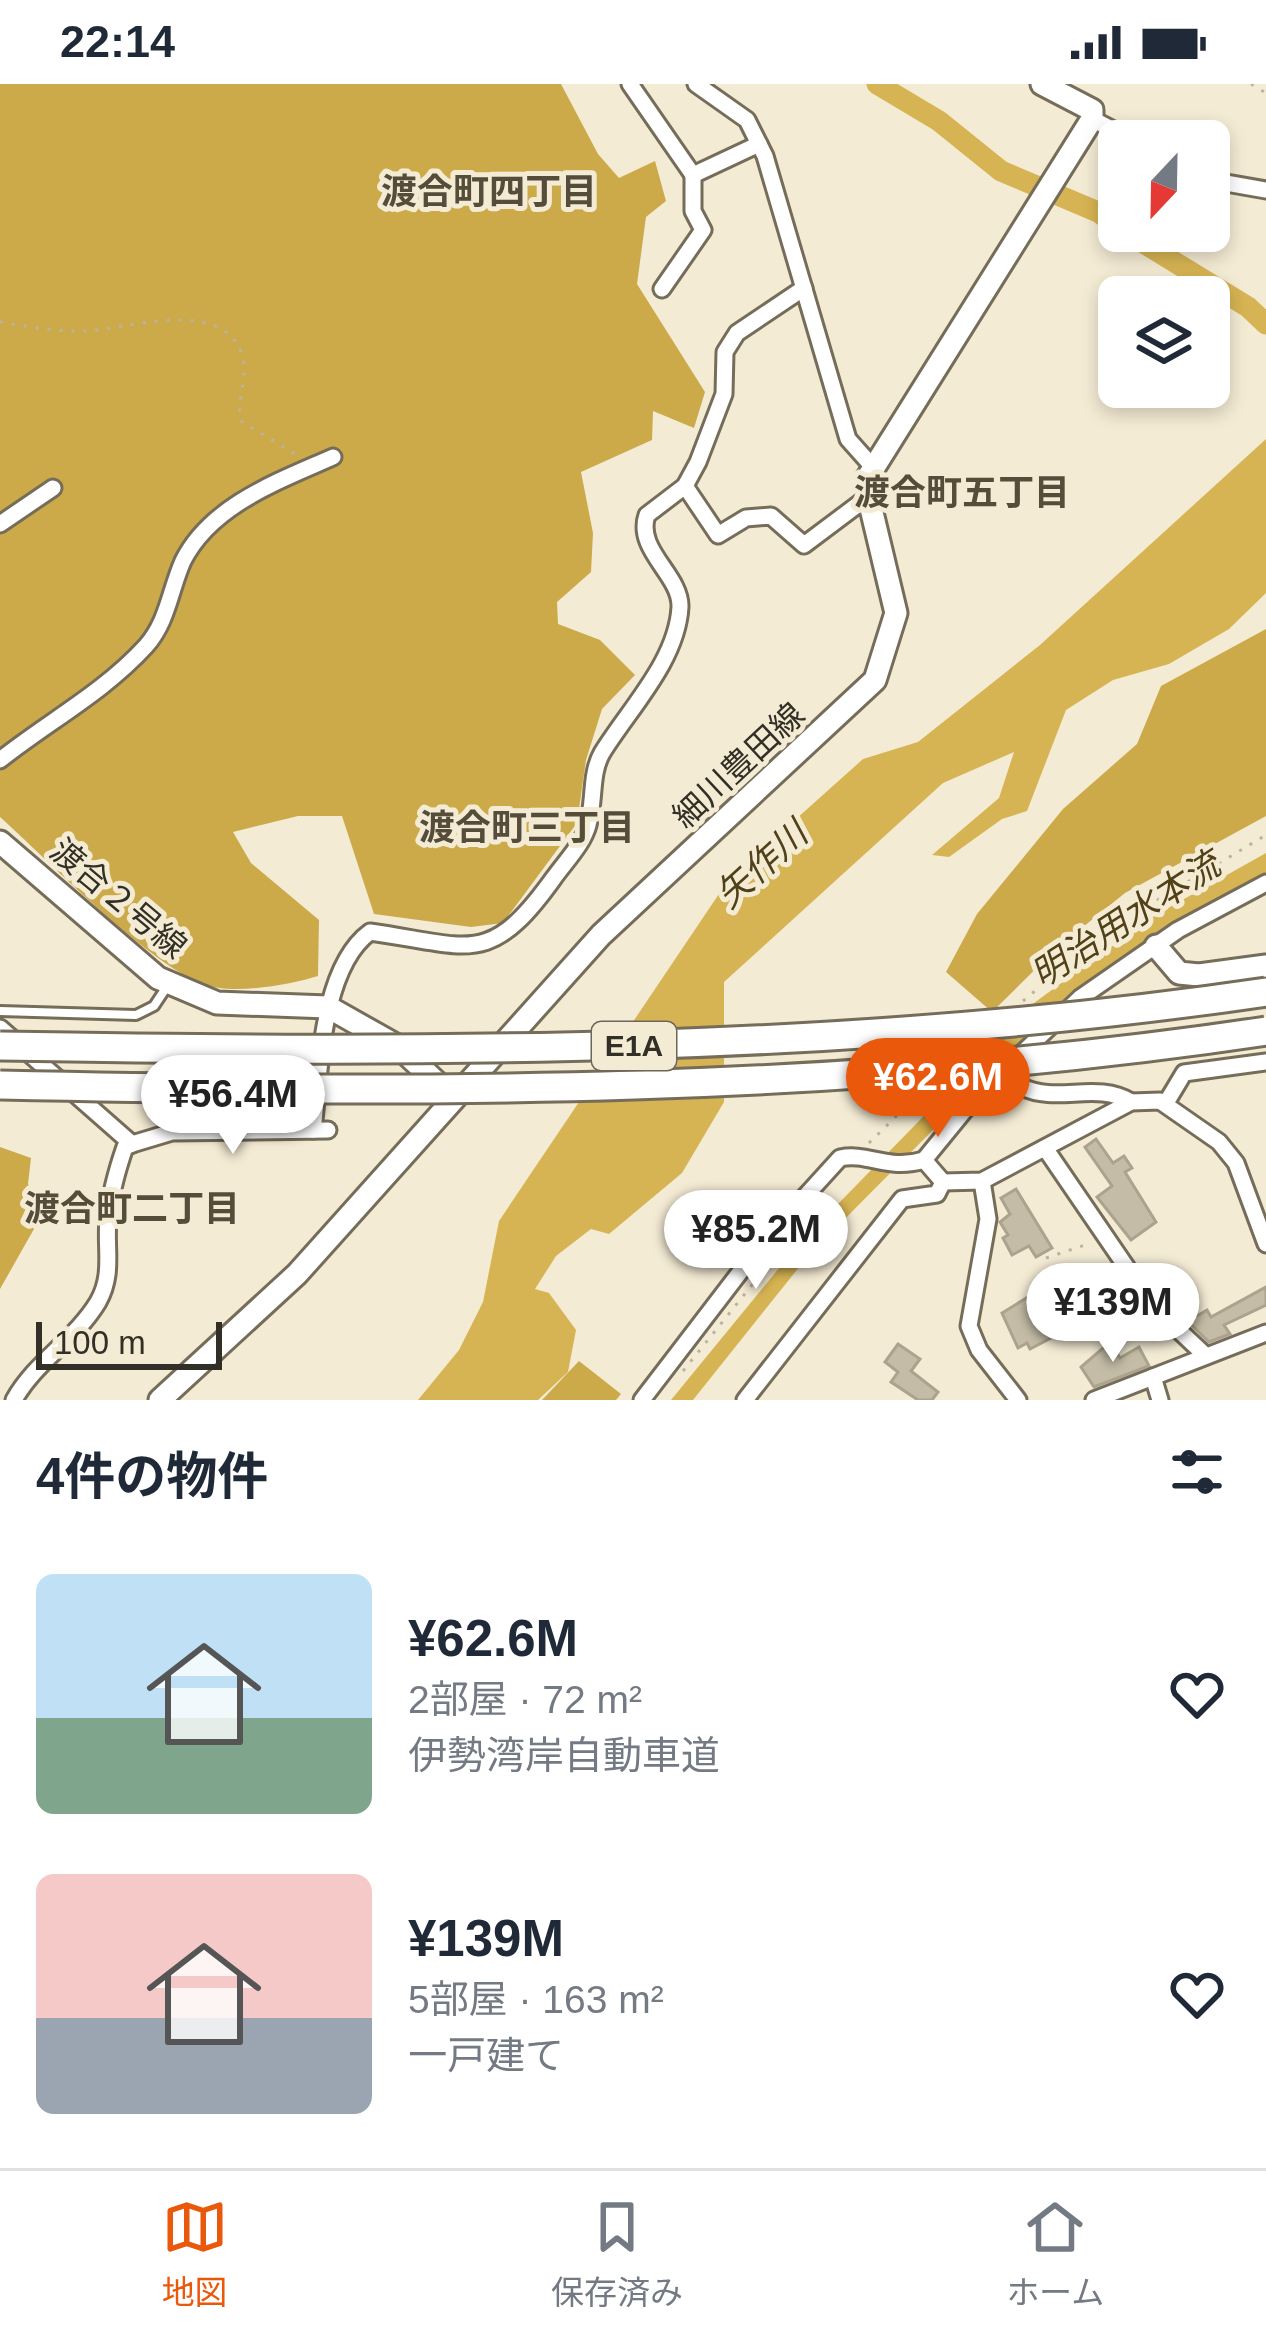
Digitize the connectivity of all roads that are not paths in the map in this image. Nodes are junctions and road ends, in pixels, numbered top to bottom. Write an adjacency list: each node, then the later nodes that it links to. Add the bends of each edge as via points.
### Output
1 (630, 84): 7 (street)
2 (697, 84): 6 (street, via 748,120)
3 (1042, 84): 4 (main road, via 1092,110)
4 (1089, 126): 5 (street); 13 (main road, 細川豊田線)
5 (1098, 129)
6 (759, 144): 7 (street); 10 (street)
7 (693, 175): 11 (street, via 693,211 703,230)
8 (1230, 184): 9 (street)
9 (1266, 190)
10 (804, 288): 13 (street, via 848,439); 14 (street, via 737,333 725,352 724,394)
11 (662, 289)
12 (333, 457): 18 (street, via 229,509 203,531 150,641 111,682)
13 (872, 466): 16 (main road, 細川豊田線)
14 (685, 486): 16 (street, via 718,535 746,518 771,516 804,545); 25 (street, via 654,506 644,524 681,602 677,624 596,764 581,840 501,939 470,946 370,932 350,947)
15 (53, 488): 17 (street)
16 (868, 497): 33 (main road, 細川豊田線, via 896,613 875,680 601,935)
17 (0, 524)
18 (0, 760)
19 (2, 852): 23 (main road, 渡合２号線)
20 (1266, 883): 21 (street)
21 (1156, 946): 22 (main road, via 1179,973); 38 (street, via 1080,998 973,1100)
22 (1266, 966)
23 (169, 983): 25 (main road, 渡合２号線, via 217,1003); 26 (lane, via 154,1006 136,1015)
24 (1266, 992): 29 (highway, E1A, bridge, via 951,1030 737,1043)
25 (328, 1007): 33 (main road, 渡合２号線, via 398,1047); 36 (street, via 321,1130 172,1132)
26 (0, 1011)
27 (0, 1028): 36 (street)
28 (1266, 1031): 31 (highway, E1A, bridge, via 848,1077 363,1088)
29 (0, 1043)
30 (1266, 1062): 35 (street, via 1184,1073)
31 (0, 1085)
32 (1022, 1087): 34 (street, via 1113,1091)
33 (455, 1099): 46 (main road, 細川豊田線, via 297,1274)
34 (1131, 1102): 35 (street); 37 (street)
35 (1166, 1103): 41 (street, via 1236,1163)
36 (132, 1144): 45 (street, via 118,1166 100,1299)
37 (1045, 1148): 39 (street); 43 (street, via 1153,1306)
38 (924, 1160): 40 (street); 47 (street, via 901,1168 840,1158)
39 (982, 1181): 40 (street); 49 (street, via 988,1219 969,1326)
40 (943, 1182): 48 (street, via 937,1194 902,1199)
41 (1266, 1244)
42 (1264, 1338): 43 (street)
43 (1205, 1356): 44 (street)
44 (1153, 1377): 50 (street); 51 (street)
45 (14, 1400)
46 (160, 1400)
47 (641, 1400)
48 (745, 1400)
49 (1018, 1400)
50 (1094, 1400)
51 (1160, 1400)

